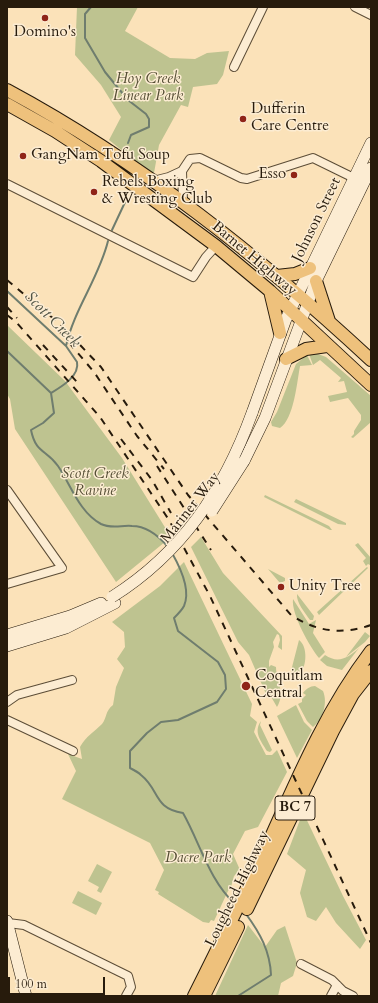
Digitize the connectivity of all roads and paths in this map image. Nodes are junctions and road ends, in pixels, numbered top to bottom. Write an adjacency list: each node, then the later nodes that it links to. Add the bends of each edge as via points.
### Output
1 (263, 7): 4 (street)
2 (355, 7): 3 (street)
3 (371, 15)
4 (234, 67)
5 (7, 90): 11 (main road, Barnet Highway, via 63,122)
6 (7, 104): 14 (main road, Barnet Highway, via 101,161)
7 (371, 143): 10 (main road, Johnson Street)
8 (371, 168): 10 (main road, Johnson Street)
9 (182, 171): 10 (street, via 188,161 195,158 247,179 313,158); 11 (street); 13 (street)
10 (359, 180): 15 (main road, Johnson Street); 17 (main road, Johnson Street)
11 (152, 181): 13 (main road, Barnet Highway)
12 (7, 184): 14 (street, via 192,278)
13 (183, 202): 16 (main road, Barnet Highway)
14 (216, 246): 18 (main road, Barnet Highway)
15 (310, 268): 16 (main road, via 295,274); 19 (main road, Johnson Street)
16 (277, 276): 19 (main road, Barnet Highway)
17 (316, 281): 20 (main road, Johnson Street); 23 (main road)
18 (270, 291): 21 (main road, Barnet Highway); 24 (main road)
19 (298, 294): 20 (main road, Barnet Highway); 21 (main road, Johnson Street)
20 (308, 302): 22 (main road, Mariner Way); 23 (main road, Barnet Highway)
21 (290, 310): 22 (main road, Barnet Highway); 24 (main road, Mariner Way)
22 (301, 320): 25 (main road, Barnet Highway); 26 (main road, Mariner Way)
23 (329, 321): 27 (main road, Barnet Highway)
24 (280, 333): 31 (main road, Mariner Way, bridge, via 252,413 226,474 199,516 176,545)
25 (327, 346): 26 (main road, via 306,349); 28 (main road, Barnet Highway)
26 (286, 360): 31 (main road, Mariner Way, bridge, via 265,418 237,473 198,529 164,566 143,584)
27 (371, 360)
28 (371, 385)
29 (7, 490): 30 (street, via 62,568)
30 (7, 584)
31 (113, 600): 32 (main road, Mariner Way, via 76,614); 33 (main road, Mariner Way, via 66,628)
32 (7, 634)
33 (7, 646)
34 (371, 651): 40 (main road, Lougheed Highway / BC 7, via 350,682 305,763)
35 (371, 671): 40 (main road, Lougheed Highway / BC 7, via 354,694 333,731)
36 (72, 680): 37 (street, via 17,695)
37 (7, 702)
38 (7, 720): 39 (street)
39 (73, 751)
40 (244, 904): 42 (main road, Lougheed Highway / BC 7)
41 (7, 923): 45 (main road); 46 (street, via 24,925 128,976 131,986)
42 (235, 924): 47 (main road, Lougheed Highway / BC 7); 48 (main road, Lougheed Highway / BC 7)
43 (300, 964): 44 (street)
44 (337, 985): 49 (street); 50 (street)
45 (26, 996)
46 (126, 996)
47 (194, 996)
48 (204, 996)
49 (331, 996)
50 (353, 996)

